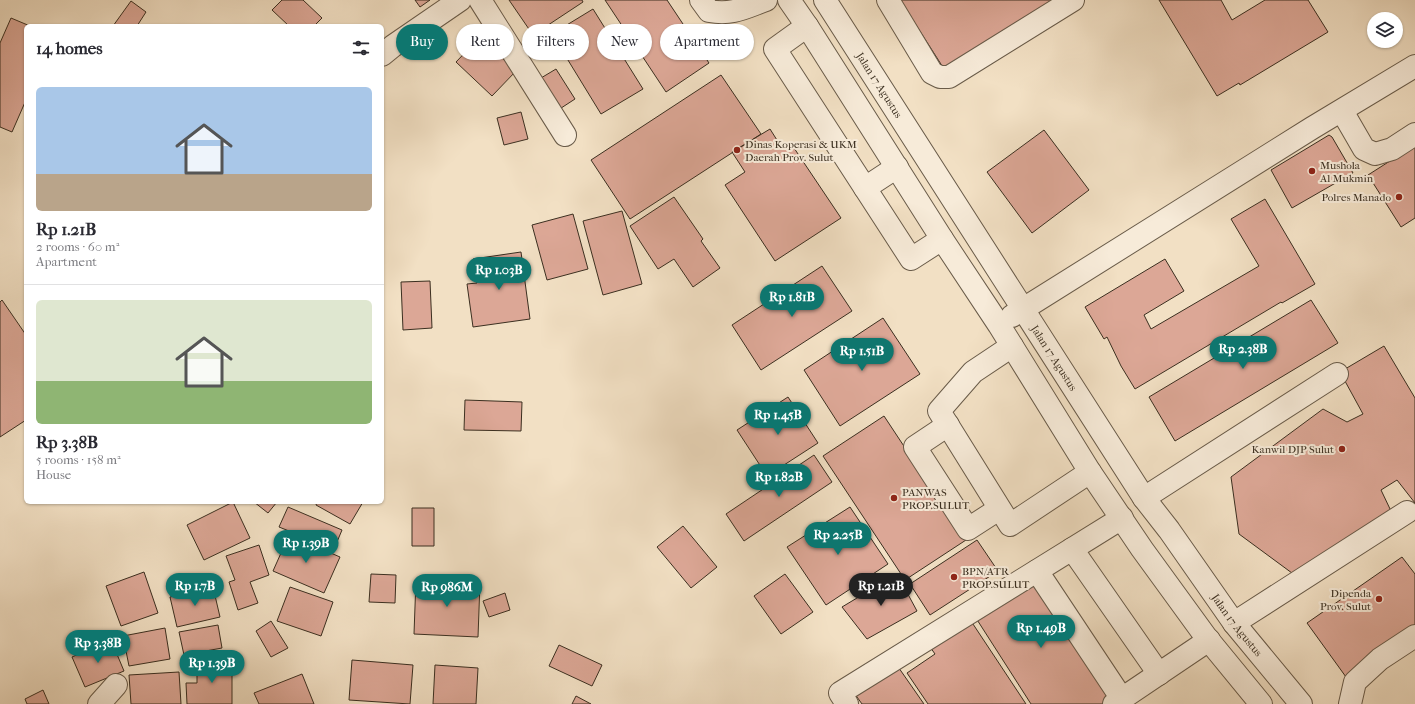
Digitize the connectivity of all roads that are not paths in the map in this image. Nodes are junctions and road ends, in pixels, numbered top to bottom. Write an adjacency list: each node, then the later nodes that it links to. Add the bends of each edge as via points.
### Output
1 (460, 0): 10 (street)
2 (480, 0): 14 (street)
3 (701, 0): 4 (street, via 709,11 722,13 737,11)
4 (766, 0)
5 (789, 0): 9 (street)
6 (888, 0): 7 (street, via 932,73 940,77 949,77)
7 (1073, 0)
8 (835, 3): 18 (street, Jalan 17 Agustus)
9 (807, 26): 15 (street); 16 (street, via 776,49)
10 (384, 53)
11 (1415, 66): 12 (street)
12 (1342, 111): 13 (street, via 1364,149 1375,154 1392,149); 18 (street)
13 (1415, 134)
14 (565, 135)
15 (897, 167): 16 (street); 17 (street)
16 (864, 188): 17 (street, via 911,259)
17 (942, 239): 19 (street)
18 (1024, 309): 19 (street); 23 (street, Jalan 17 Agustus)
19 (999, 325): 20 (street)
20 (1012, 346): 22 (street, via 973,372 939,411); 24 (street)
21 (1337, 374): 25 (street)
22 (948, 424): 26 (street); 26 (street, via 915,447 968,529)
23 (1111, 446): 24 (street); 25 (street, Jalan 17 Agustus)
24 (1087, 467): 26 (street, via 1010,525); 28 (street)
25 (1144, 498): 31 (street, Jalan 17 Agustus, via 1174,536)
26 (999, 509)
27 (1408, 512): 31 (street)
28 (1122, 518): 29 (street); 33 (street)
29 (1072, 549): 30 (street); 34 (street)
30 (1037, 571): 36 (street); 39 (street, via 840,693)
31 (1234, 623): 40 (street, Jalan 17 Agustus)
32 (1415, 636): 41 (street, via 1380,659 1355,682)
33 (1209, 640): 34 (street); 37 (street)
34 (1159, 674): 36 (street)
35 (116, 685): 38 (street)
36 (1118, 701)
37 (1259, 703)
38 (99, 704)
39 (847, 704)
40 (1301, 704)
41 (1350, 704)

